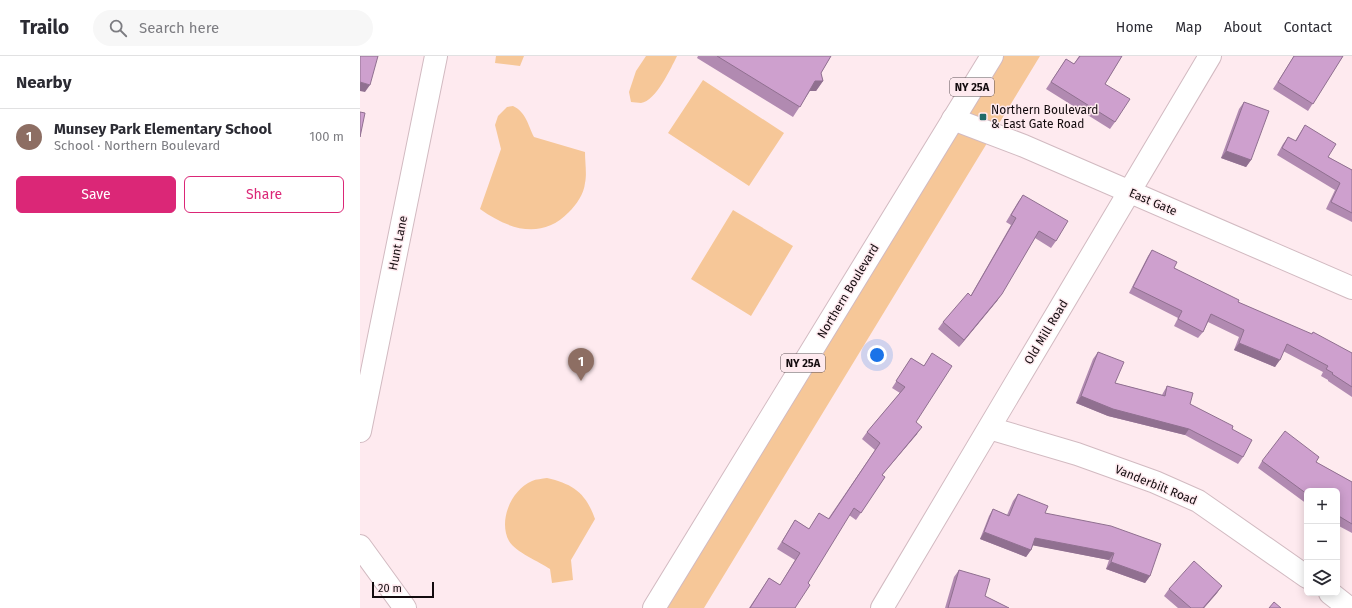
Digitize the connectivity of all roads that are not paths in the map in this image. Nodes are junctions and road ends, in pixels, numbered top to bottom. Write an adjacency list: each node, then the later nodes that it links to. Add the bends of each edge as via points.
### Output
1 (436, 56): 8 (street, Hunt Lane)
2 (992, 56): 4 (street, Northern Boulevard / NY 25A)
3 (1210, 56): 5 (street, Old Mill Road)
4 (953, 119): 5 (street, East Gate, via 1024,146); 13 (street, Northern Boulevard / NY 25A)
5 (1130, 192): 6 (street, East Gate); 7 (street, Old Mill Road)
6 (1352, 288)
7 (989, 428): 10 (street, Vanderbilt Road, via 1077,454 1155,482 1198,501); 14 (street, Old Mill Road)
8 (360, 431)
9 (360, 546): 12 (street)
10 (1304, 575)
11 (1334, 596): 15 (street)
12 (405, 608)
13 (654, 608)
14 (882, 608)
15 (1349, 608)

